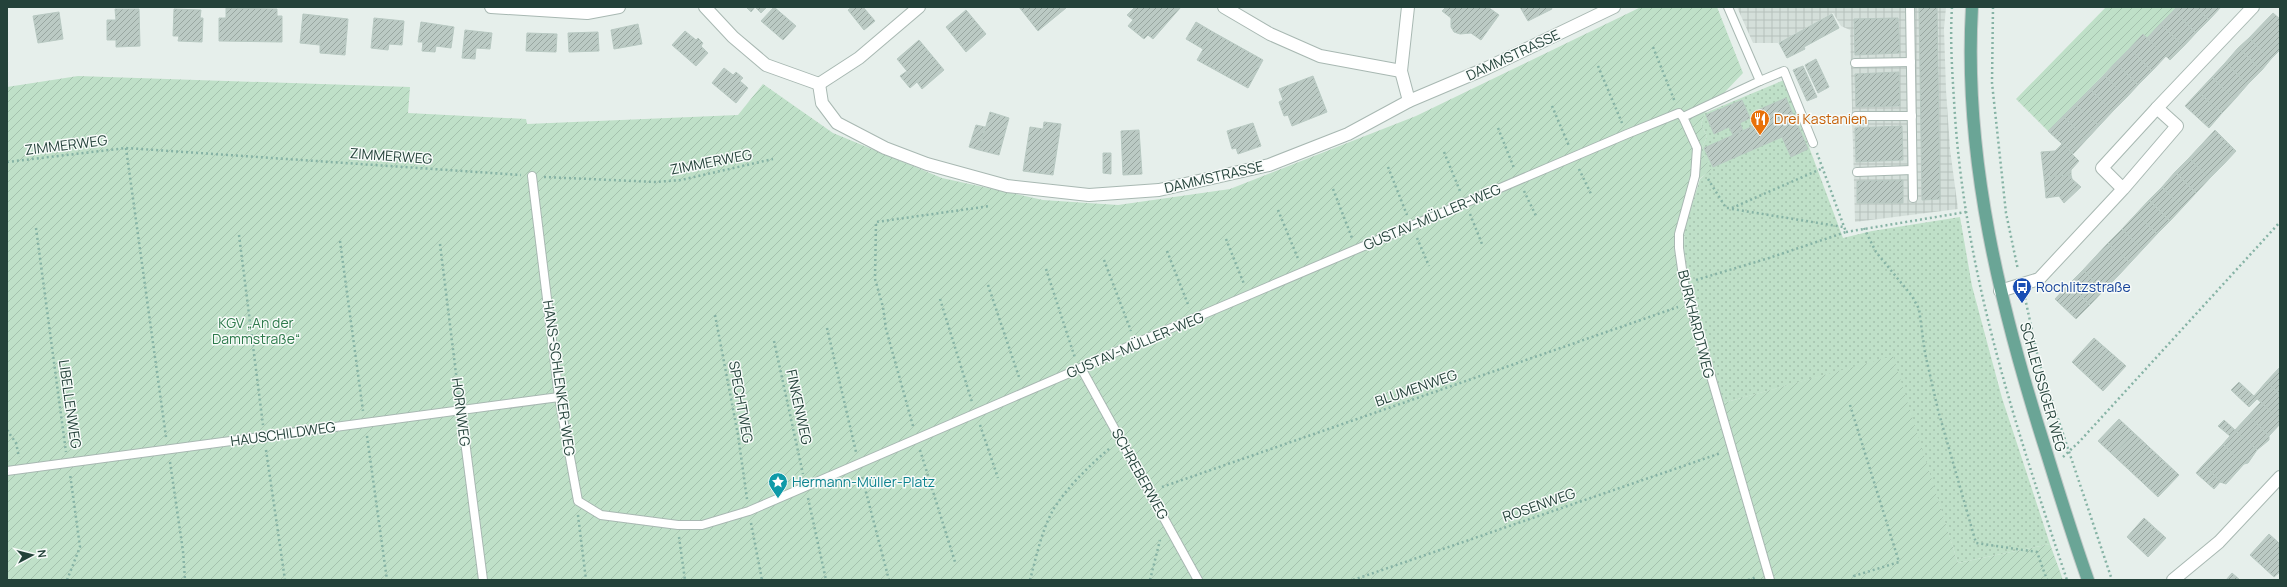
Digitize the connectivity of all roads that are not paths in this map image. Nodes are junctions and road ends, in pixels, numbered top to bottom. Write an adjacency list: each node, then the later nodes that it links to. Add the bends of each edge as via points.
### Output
1 (490, 7): 2 (street, via 587,13)
2 (619, 7)
3 (705, 7): 16 (street, via 733,37 766,65)
4 (920, 7): 16 (street, via 859,58)
5 (1224, 7): 14 (street, via 1270,34 1320,56)
6 (1408, 7): 14 (street)
7 (1614, 7): 17 (street, DAMMSTRASSE, via 1487,68)
8 (1728, 7): 15 (lane)
9 (1910, 7): 12 (lane)
10 (1972, 7): 28 (main road, SCHLEUSSIGER WEG, via 1970,39 1975,127 1984,209)
11 (2253, 7): 18 (street)
12 (1911, 62): 13 (lane); 21 (lane)
13 (1855, 63)
14 (1401, 71): 17 (street)
15 (1760, 81): 19 (lane); 22 (lane, via 1784,70)
16 (819, 84): 17 (street, DAMMSTRASSE, via 822,103 837,123 885,148 927,164 1007,186 1089,195 1159,190 1269,165 1348,134)
17 (1409, 101)
18 (2157, 108): 26 (street, via 2102,168); 26 (street, via 2177,126)
19 (1681, 115): 29 (lane, GUSTAV-MÜLLER-WEG, via 1627,134); 37 (lane, BURKHARDTWEG, via 1697,148 1695,176 1679,234 1678,248 1684,283)
20 (1856, 116): 21 (lane)
21 (1912, 116): 23 (lane)
22 (1813, 143)
23 (1912, 170): 24 (lane); 27 (lane)
24 (1857, 172)
25 (532, 176): 30 (lane, HANS-SCHLENKER-WEG)
26 (2122, 189): 28 (street, via 2039,279)
27 (1913, 198)
28 (2000, 291): 38 (main road, SCHLEUSSIGER WEG, via 2026,390)
29 (1081, 368): 34 (lane, GUSTAV-MÜLLER-WEG, via 749,511 702,525 678,525 601,514); 36 (lane, SCHREBERWEG)
30 (560, 397): 31 (lane, HAUSCHILDWEG); 34 (lane, HANS-SCHLENKER-WEG)
31 (461, 410): 32 (lane, HAUSCHILDWEG); 35 (lane, HORNWEG)
32 (7, 471)
33 (2280, 477): 39 (street, via 2219,542)
34 (578, 501)
35 (483, 580)
36 (1198, 580)
37 (1770, 580)
38 (2088, 580)
39 (2173, 580)

